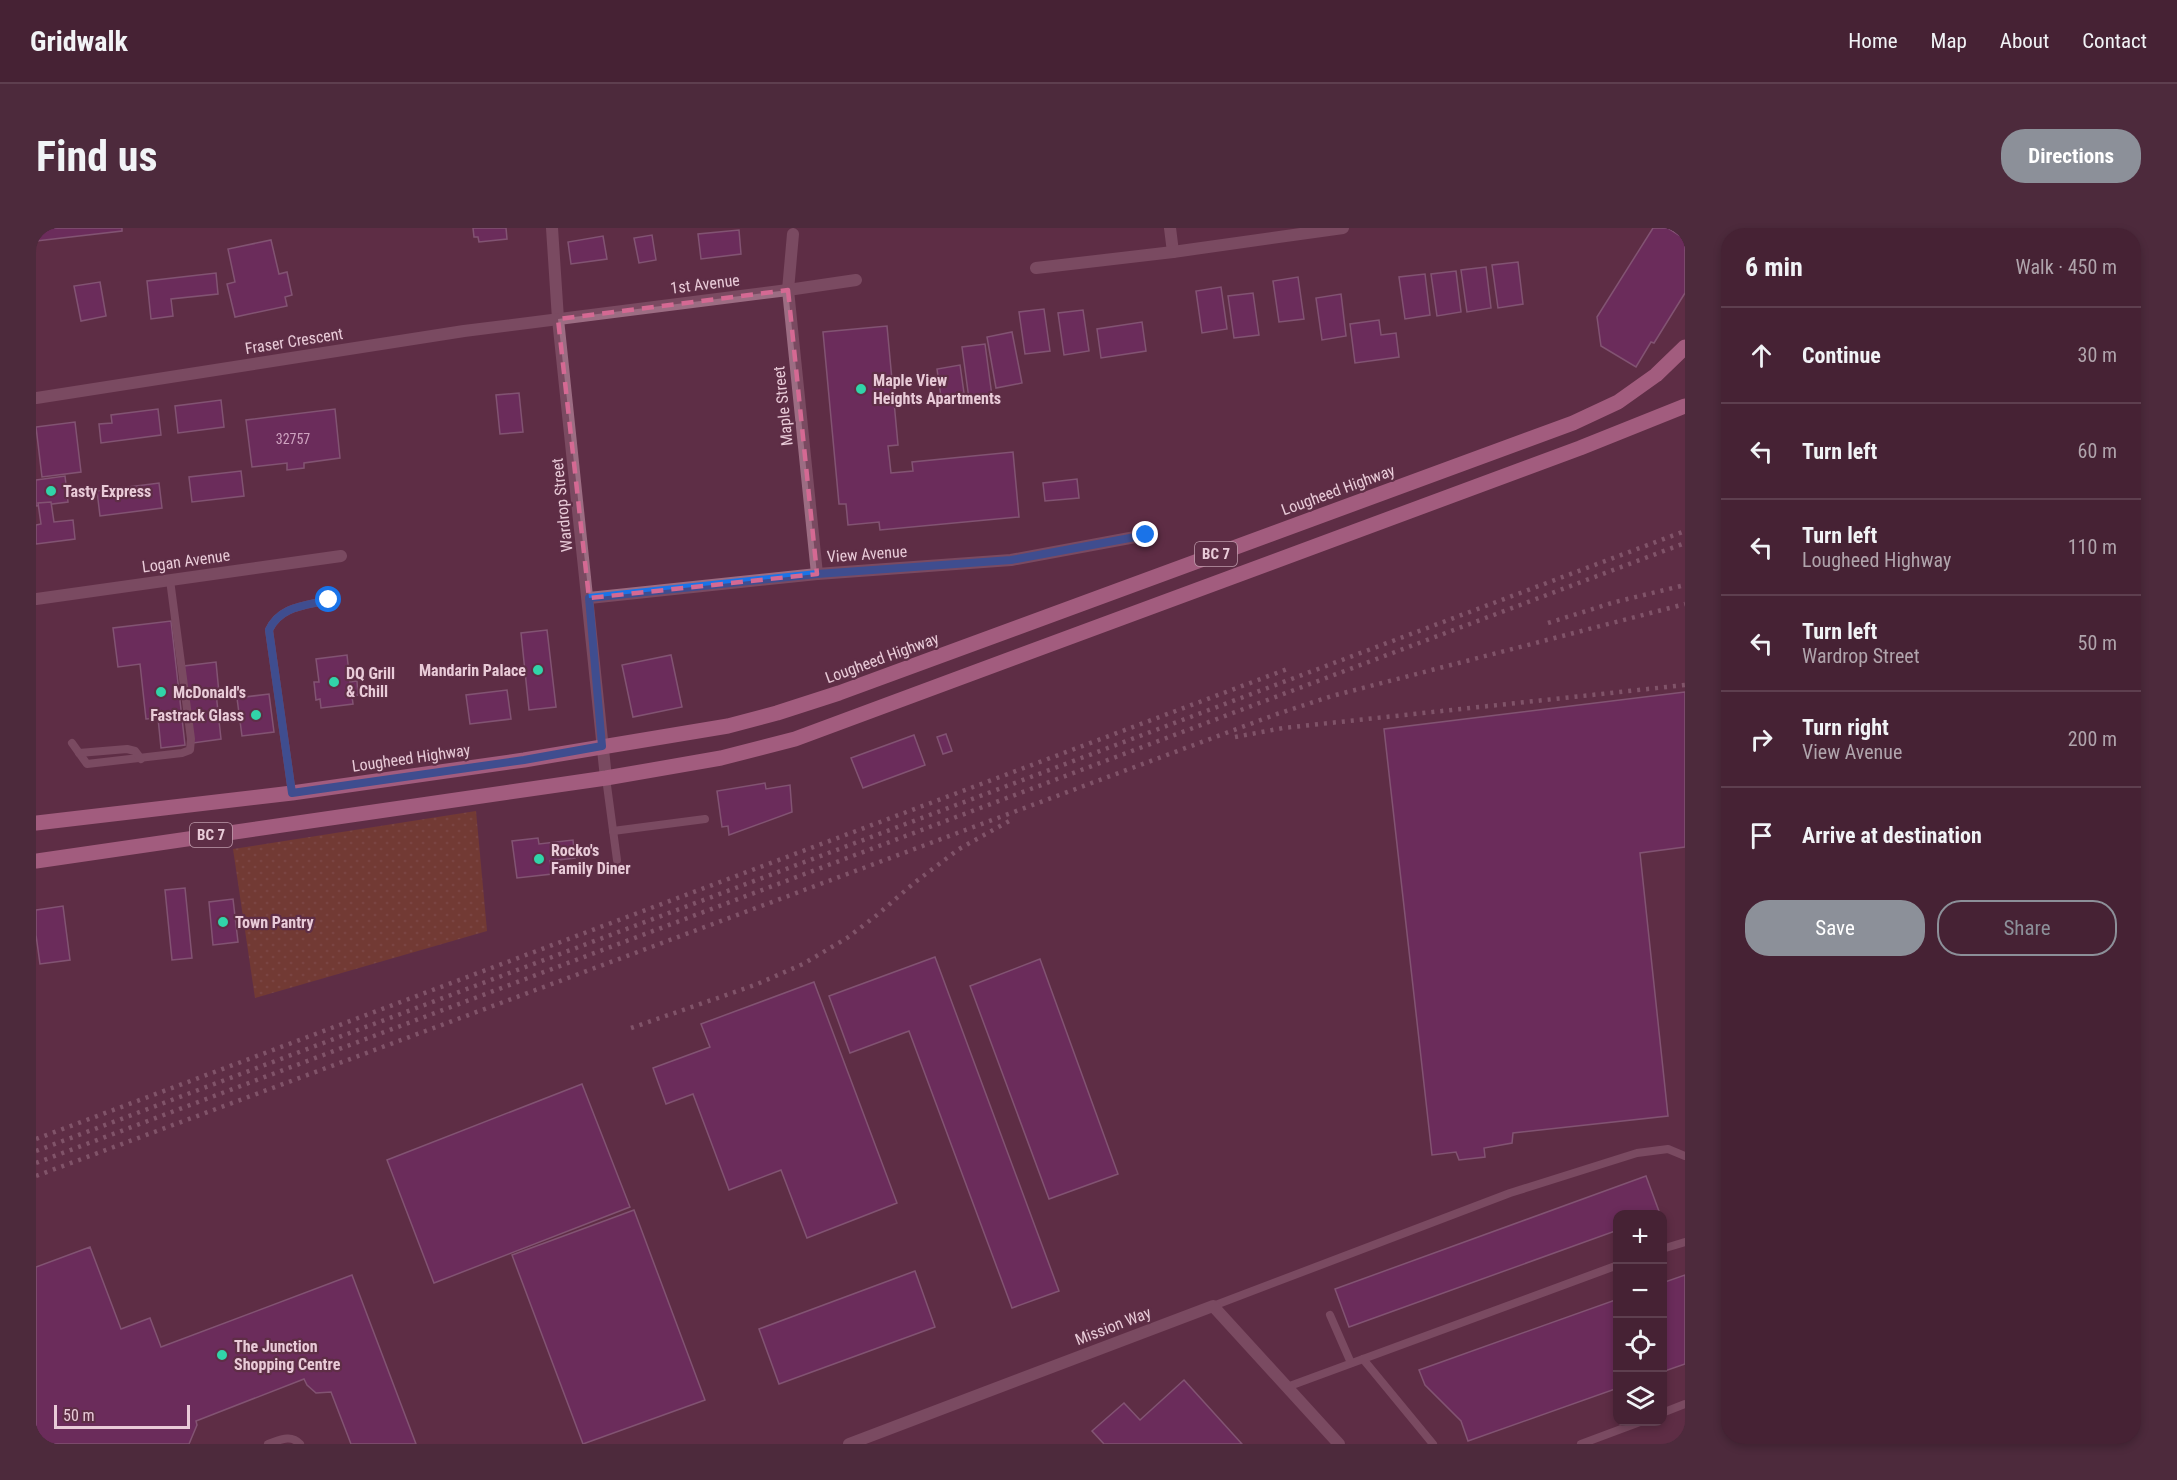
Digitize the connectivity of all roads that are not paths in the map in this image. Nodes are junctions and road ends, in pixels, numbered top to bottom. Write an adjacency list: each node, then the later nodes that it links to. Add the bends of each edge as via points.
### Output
1 (552, 228): 9 (street, Wardrop Street)
2 (1170, 228): 5 (street)
3 (1343, 228): 5 (street)
4 (793, 234): 8 (street, Maple Street)
5 (1173, 252): 6 (street)
6 (1036, 268)
7 (856, 279): 8 (street, 1st Avenue)
8 (788, 290): 9 (street, 1st Avenue); 15 (street, Maple Street)
9 (558, 319): 11 (street, Fraser Crescent); 17 (street, Wardrop Street)
10 (1685, 347): 21 (main road, Lougheed Highway / BC 7, via 1656,375 1618,402 1573,423 839,693 728,726)
11 (36, 398)
12 (1685, 406): 22 (main road, BC 7, via 795,739 721,758)
13 (1146, 535): 15 (street, View Avenue, via 1011,560)
14 (341, 556): 16 (street, Logan Avenue)
15 (817, 574): 17 (street, View Avenue)
16 (170, 580): 18 (street, Logan Avenue); 20 (lane, via 190,750 87,764)
17 (589, 598): 21 (street, Wardrop Street)
18 (36, 599)
19 (329, 600): 23 (lane, via 282,612 269,630)
20 (72, 743)
21 (602, 746): 22 (street, Wardrop Street); 23 (main road, Lougheed Highway / BC 7)
22 (606, 778): 26 (lane); 28 (main road, BC 7)
23 (292, 793): 25 (main road, Lougheed Highway / BC 7)
24 (705, 819): 26 (lane)
25 (36, 823)
26 (613, 831): 27 (lane)
27 (617, 860)
28 (36, 861)
29 (1685, 1156): 33 (lane, via 1668,1149 1637,1153 1510,1193)
30 (1685, 1242): 31 (lane)
31 (1667, 1247)
32 (1613, 1266): 35 (lane)
33 (1213, 1306): 37 (street); 43 (street, Mission Way)
34 (1330, 1315): 36 (lane)
35 (1363, 1359): 36 (lane); 45 (lane)
36 (1351, 1363): 37 (lane)
37 (1287, 1387): 44 (street)
38 (1685, 1404): 39 (lane)
39 (1667, 1411)
40 (1629, 1426): 46 (lane)
41 (268, 1444): 42 (lane, via 286,1437)
42 (300, 1444)
43 (849, 1444)
44 (1339, 1444)
45 (1433, 1444)
46 (1581, 1444)

